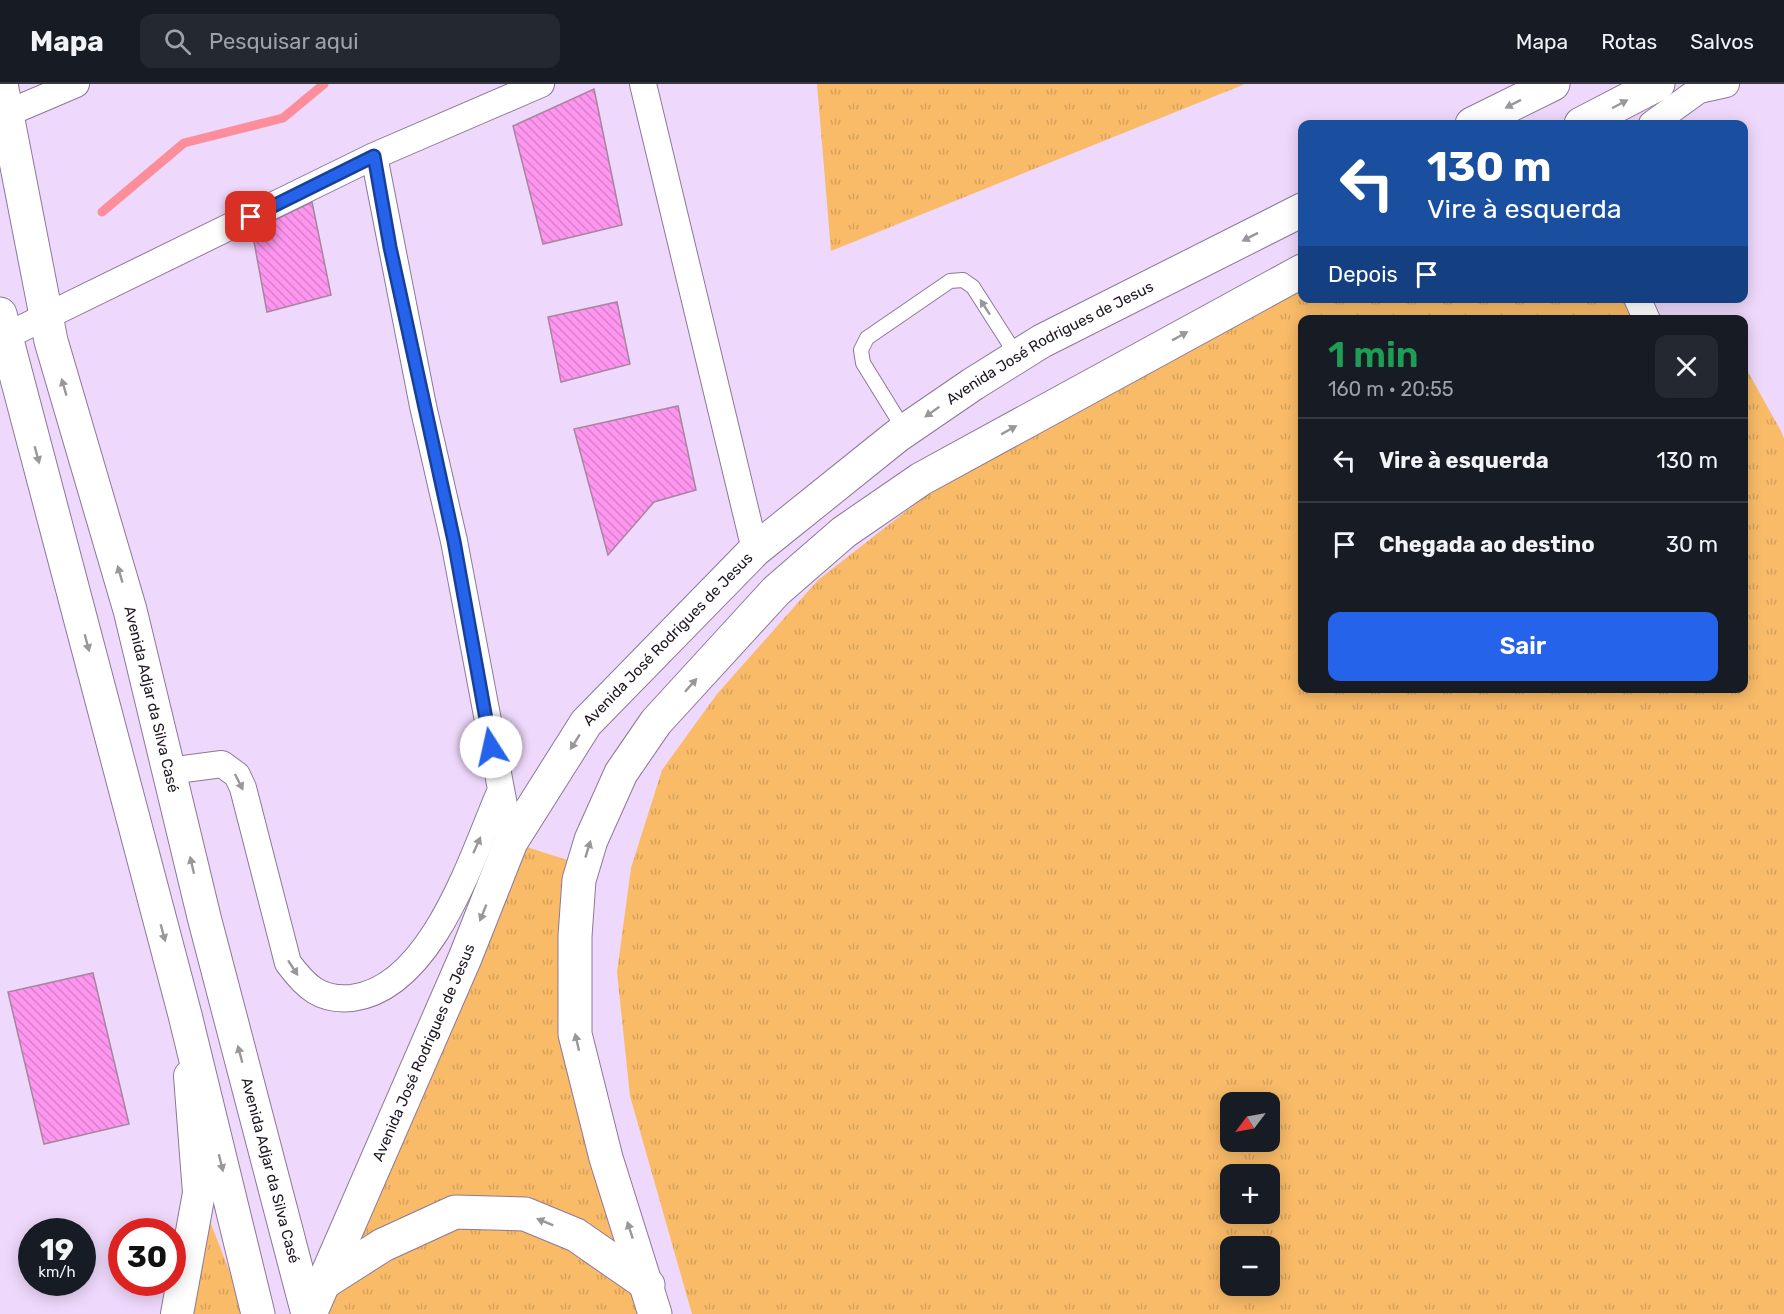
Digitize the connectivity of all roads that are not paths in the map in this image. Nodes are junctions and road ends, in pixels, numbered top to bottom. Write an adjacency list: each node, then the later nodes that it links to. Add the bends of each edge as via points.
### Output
1 (76, 84): 8 (street)
2 (541, 84): 12 (street)
3 (643, 84): 19 (street)
4 (1553, 84): 9 (main road, one-way to 9)
5 (1658, 84): 10 (main road, one-way to 5)
6 (1726, 84): 7 (street)
7 (1697, 87): 11 (street)
8 (4, 99): 15 (main road, Avenida Adjar da Silva Casé)
9 (1480, 120)
10 (1589, 120)
11 (1657, 120)
12 (374, 156): 15 (street); 21 (street, via 454,541)
13 (1298, 212): 17 (main road, Avenida José Rodrigues de Jesus, one-way to 17)
14 (1298, 273): 24 (main road, one-way to 14, via 606,1158 575,1034 579,880 591,840 621,773 656,723 776,591 844,532 921,478)
15 (46, 319): 16 (street); 20 (main road, Avenida Adjar da Silva Casé, one-way to 15, via 130,610)
16 (2, 330): 23 (main road, one-way to 23)
17 (1017, 356): 18 (main road, Avenida José Rodrigues de Jesus, one-way to 18); 18 (lane, one-way to 18, via 972,287 963,280 950,281 867,338 861,350 863,363)
18 (905, 430): 19 (main road, Avenida José Rodrigues de Jesus)
19 (755, 550): 22 (main road, Avenida José Rodrigues de Jesus, one-way to 22, via 586,723)
20 (169, 771): 21 (street, one-way to 21, via 222,764 237,775 288,963 306,987 336,999 367,996 393,982 421,955 453,900); 25 (main road, Avenida Adjar da Silva Casé, one-way to 20, via 204,917)
21 (500, 792): 22 (street)
22 (511, 842): 25 (main road, Avenida José Rodrigues de Jesus, one-way to 25)
23 (185, 1016): 26 (street, via 199,1193); 27 (main road, one-way to 27)
24 (652, 1300): 25 (main road, one-way to 25, via 576,1235 525,1214 455,1212 383,1245)
25 (316, 1302)
26 (177, 1314)
27 (258, 1314)

